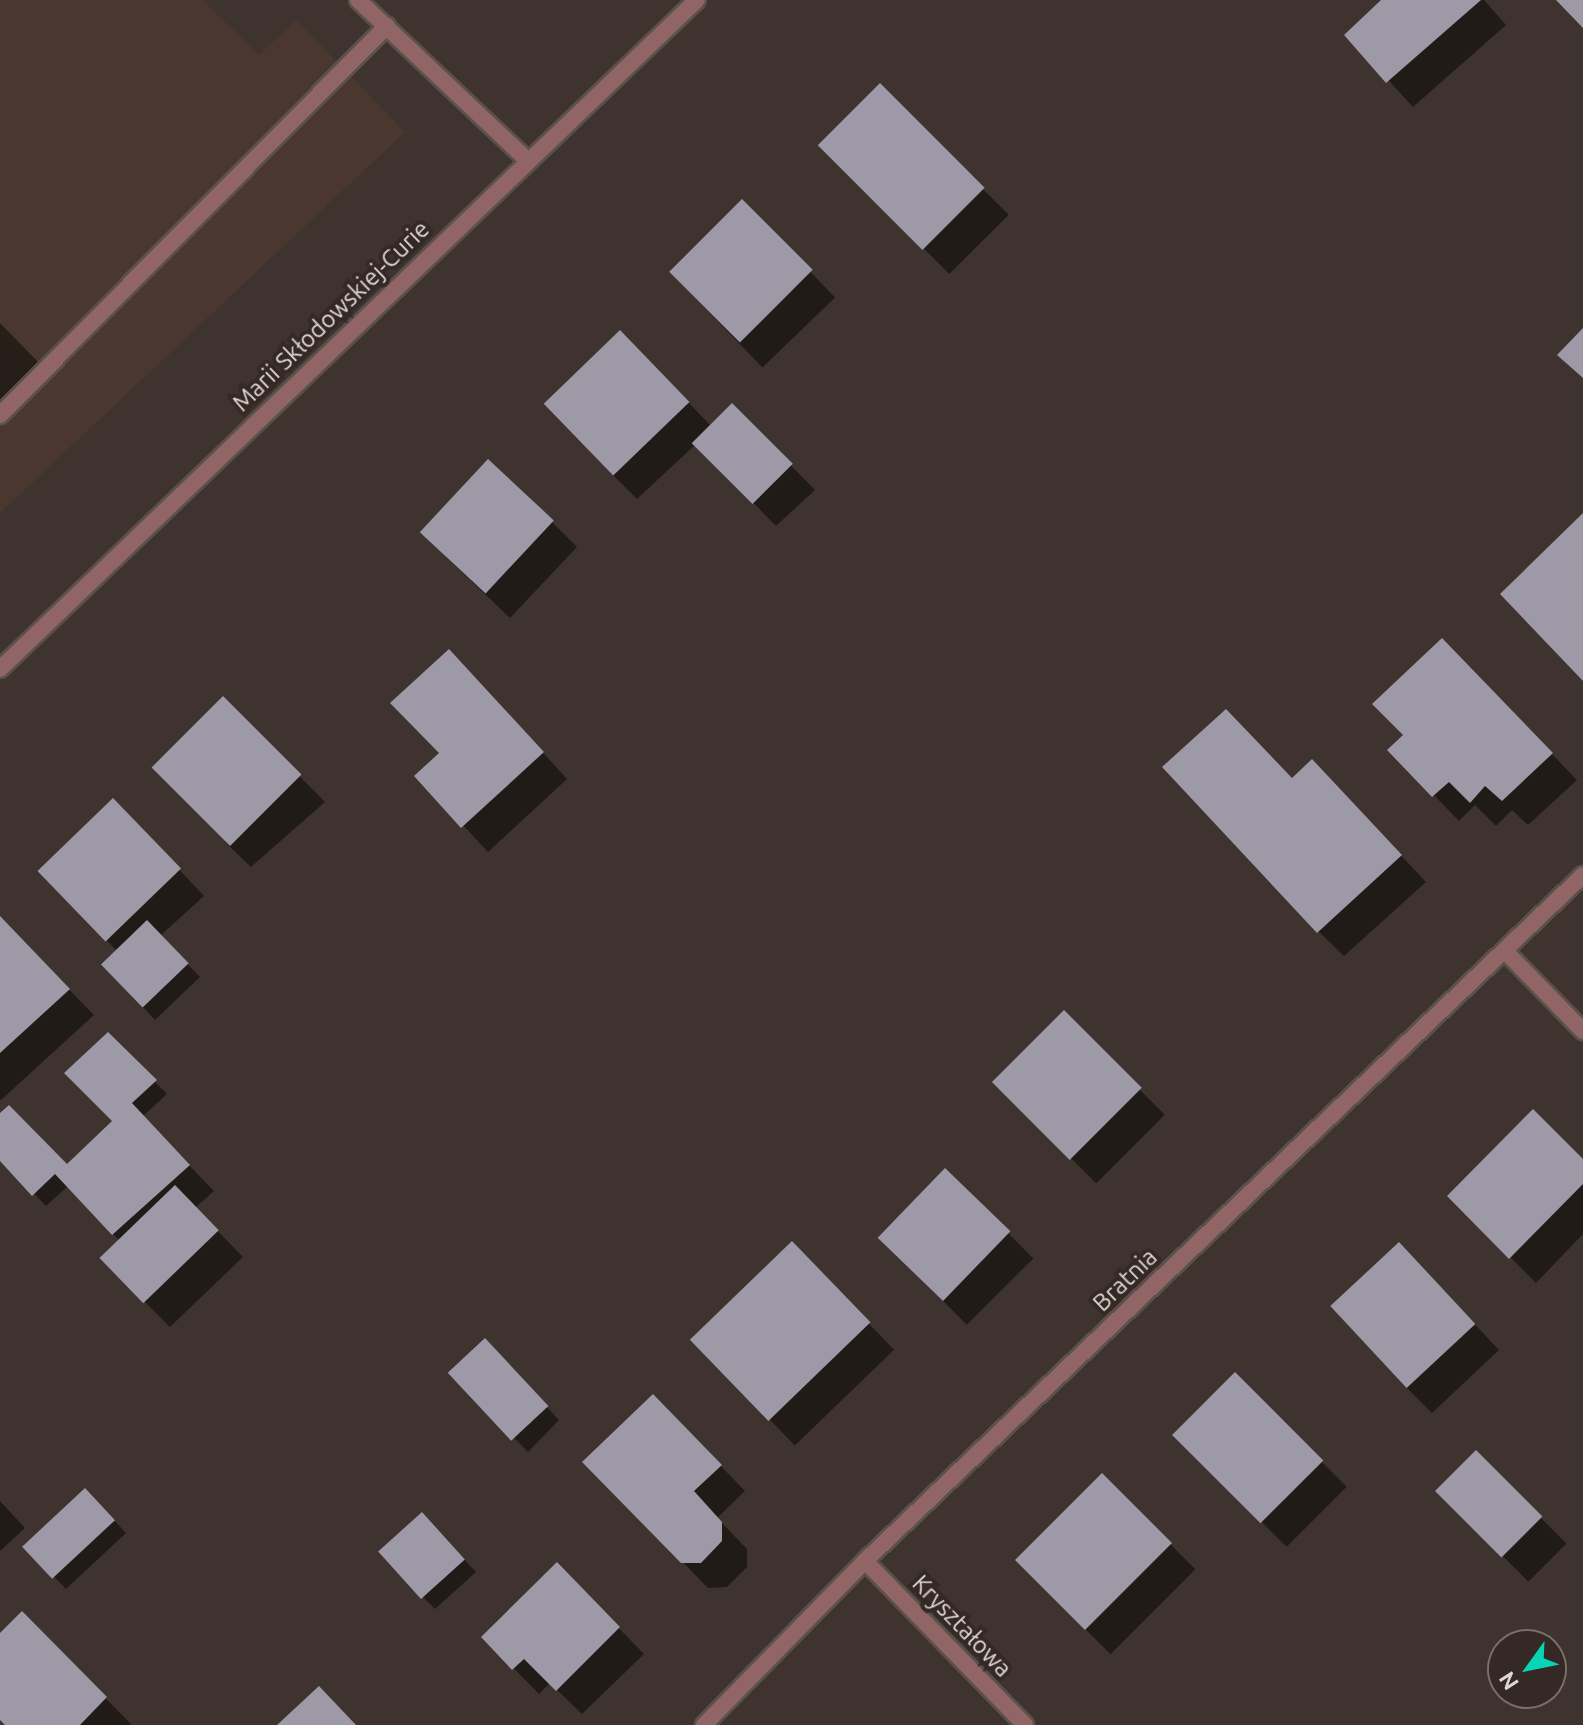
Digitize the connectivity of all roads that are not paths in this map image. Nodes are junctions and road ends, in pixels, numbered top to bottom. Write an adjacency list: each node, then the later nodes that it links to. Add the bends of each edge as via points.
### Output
1 (358, 0): 3 (street)
2 (697, 0): 4 (street, Marii Skłodowskiej-Curie)
3 (387, 26): 4 (street); 5 (street)
4 (527, 160): 6 (street, Marii Skłodowskiej-Curie)
5 (0, 415)
6 (0, 669)
7 (1583, 875): 8 (street, Bratnia)
8 (1505, 951): 9 (street); 10 (street, Bratnia)
9 (1583, 1031)
10 (865, 1561): 11 (street, Bratnia); 12 (street, Kryształowa)
11 (704, 1725)
12 (1025, 1725)

